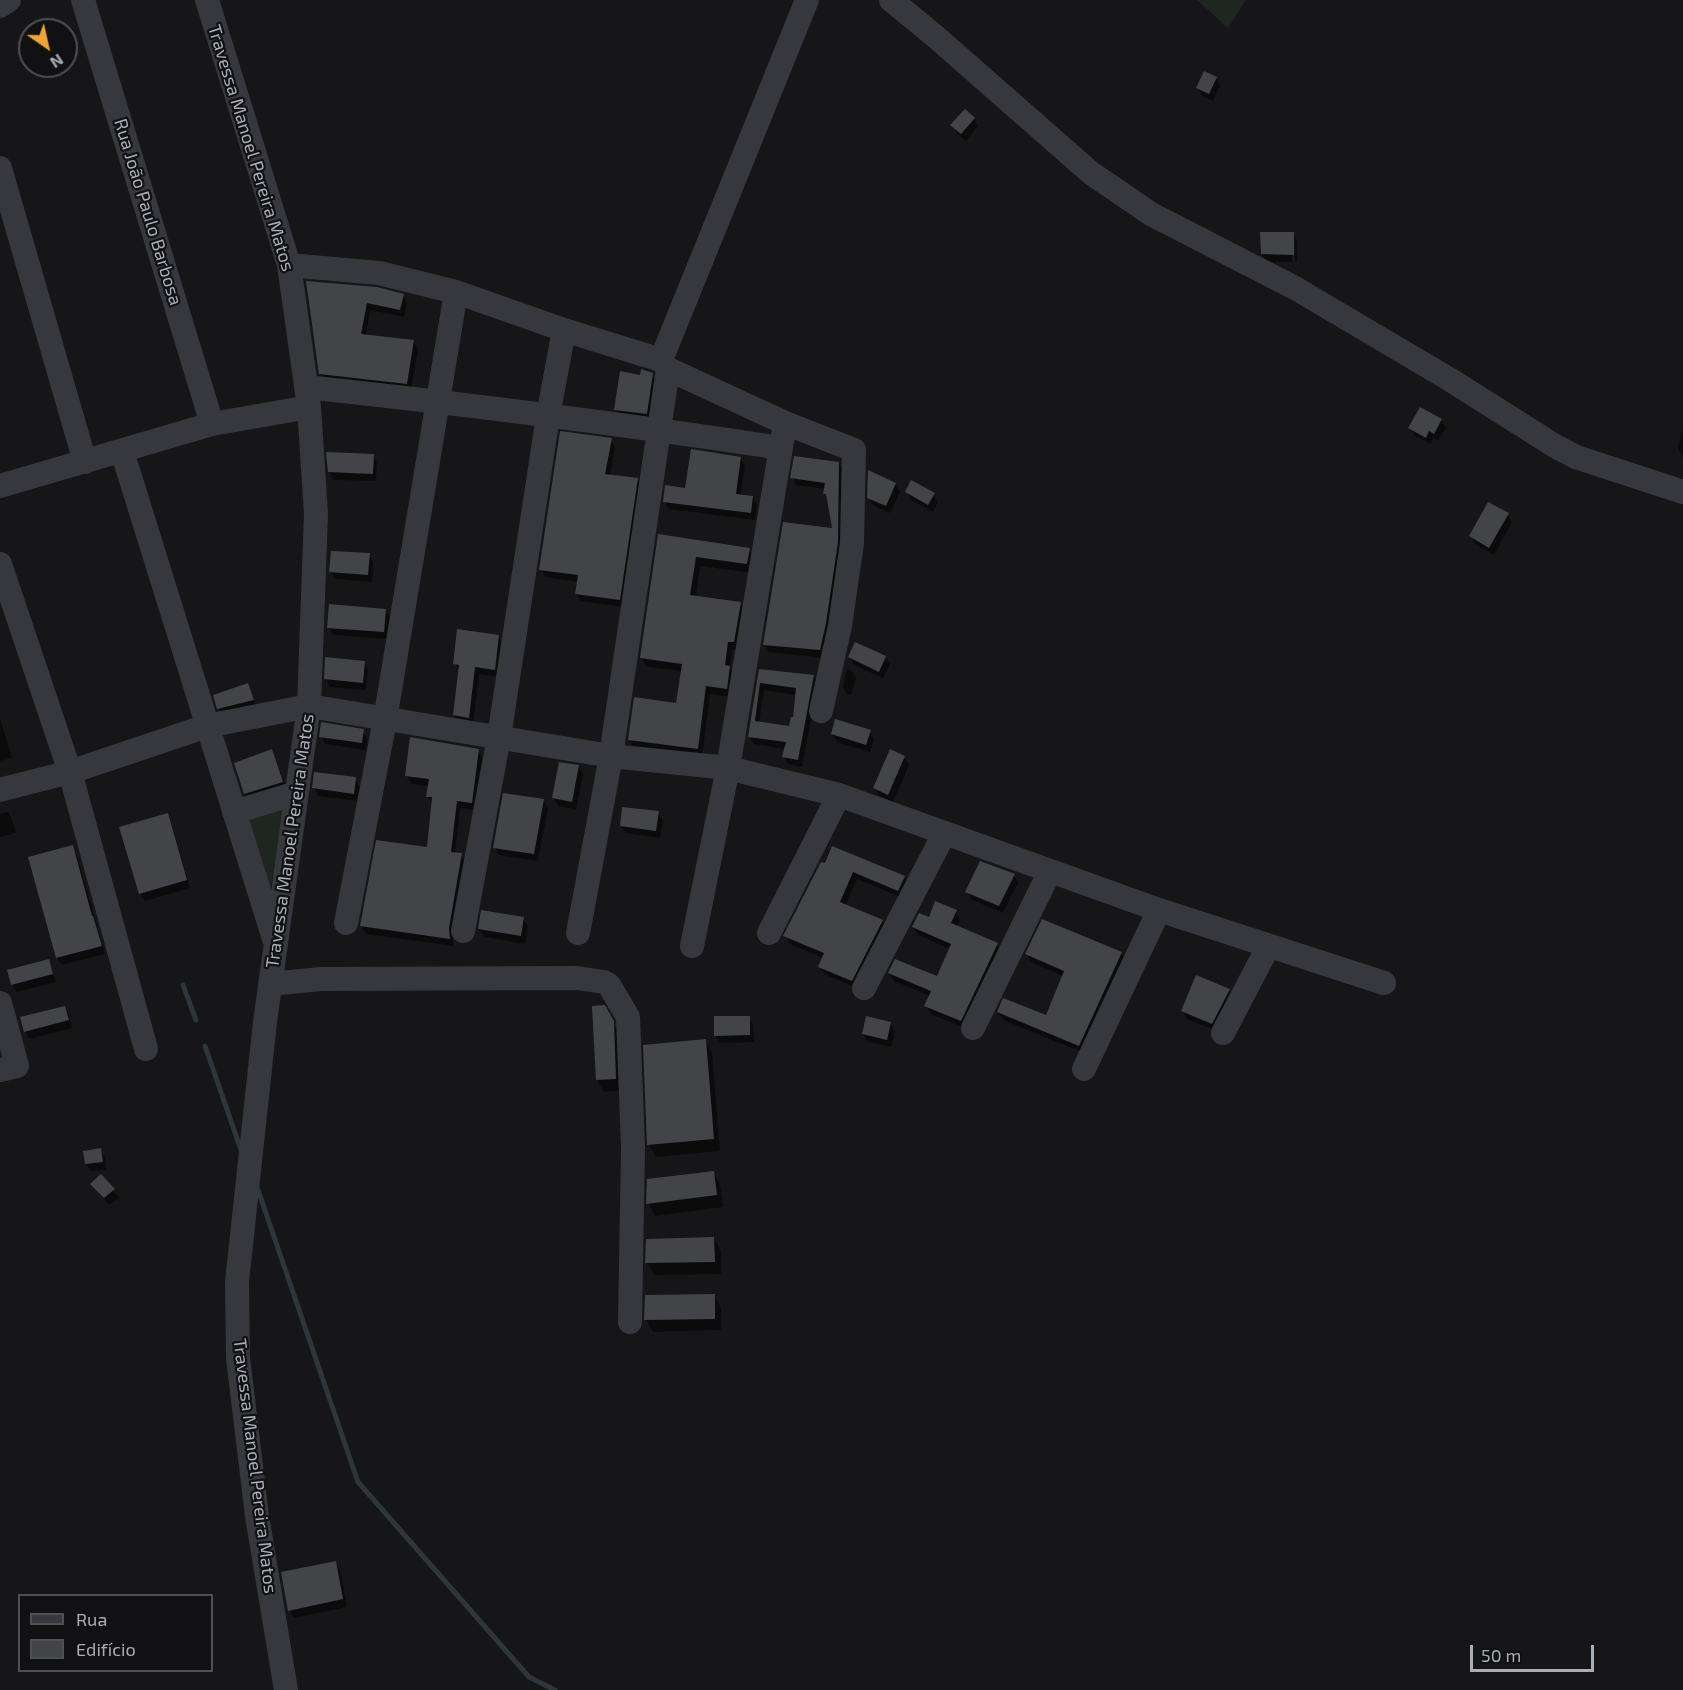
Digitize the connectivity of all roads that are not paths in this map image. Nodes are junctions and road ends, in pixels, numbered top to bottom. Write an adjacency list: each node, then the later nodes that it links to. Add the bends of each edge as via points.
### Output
1 (9, 0): 6 (street)
2 (83, 0): 16 (street, Rua João Paulo Barbosa)
3 (207, 0): 8 (street, Travessa Manoel Pereira Matos)
4 (807, 0): 11 (street)
5 (891, 0): 22 (street, via 1091,173 1151,214 1296,288 1576,457)
6 (0, 6)
7 (0, 168): 20 (street)
8 (289, 265): 9 (street, via 379,273); 12 (street, Travessa Manoel Pereira Matos)
9 (456, 292): 10 (street); 13 (street)
10 (564, 330): 11 (street); 14 (street)
11 (664, 364): 15 (street); 17 (street)
12 (307, 397): 13 (street); 16 (street); 24 (street, Travessa Manoel Pereira Matos, via 316,513)
13 (437, 401): 14 (street); 26 (street)
14 (548, 417): 17 (street); 28 (street)
15 (785, 423): 18 (street); 25 (street, via 854,450 852,543 840,626)
16 (212, 424): 19 (street)
17 (659, 429): 18 (street); 29 (street)
18 (781, 448): 30 (street)
19 (122, 451): 20 (street); 27 (street)
20 (85, 462): 21 (street)
21 (0, 486)
22 (1683, 492)
23 (0, 564): 31 (street)
24 (309, 706): 26 (street); 27 (street); 33 (street, Travessa Manoel Pereira Matos)
25 (821, 711)
26 (385, 720): 28 (street); 39 (street)
27 (207, 726): 31 (street); 35 (street)
28 (499, 737): 29 (street); 40 (street)
29 (611, 756): 30 (street); 41 (street)
30 (728, 768): 34 (street); 44 (street)
31 (70, 772): 32 (street); 52 (street)
32 (0, 790)
33 (297, 794): 35 (street); 43 (street, Travessa Manoel Pereira Matos)
34 (839, 795): 36 (street); 42 (street)
35 (234, 812): 43 (street)
36 (944, 834): 37 (street); 48 (street)
37 (1050, 871): 38 (street); 50 (street)
38 (1159, 910): 45 (street); 54 (street)
39 (346, 923)
40 (463, 931)
41 (578, 933)
42 (769, 933)
43 (276, 946): 47 (street, Travessa Manoel Pereira Matos)
44 (692, 946)
45 (1268, 947): 46 (street); 51 (street)
46 (1384, 983)
47 (270, 984): 55 (street, via 321,979 577,978 609,986 628,1017 633,1148); 56 (street, Travessa Manoel Pereira Matos, via 237,1282 238,1347 257,1516)
48 (864, 988)
49 (0, 1003): 53 (street, via 17,1066)
50 (974, 1028)
51 (1223, 1034)
52 (146, 1049)
53 (0, 1070)
54 (1084, 1070)
55 (630, 1322)
56 (286, 1690)

